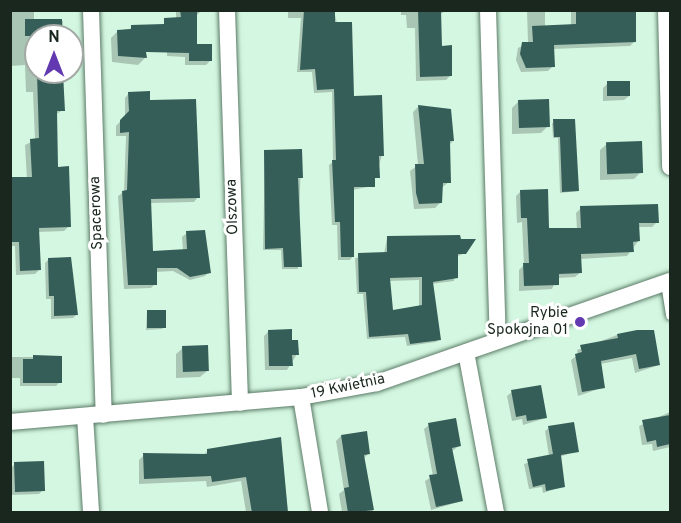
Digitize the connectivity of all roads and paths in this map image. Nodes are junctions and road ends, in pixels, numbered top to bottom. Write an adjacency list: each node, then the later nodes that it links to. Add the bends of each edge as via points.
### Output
1 (91, 10): 12 (street, Spacerowa)
2 (227, 10): 11 (street, Olszowa)
3 (488, 10): 8 (street)
4 (666, 10): 5 (street)
5 (670, 167)
6 (668, 282): 7 (lane); 8 (street, 19 Kwietnia)
7 (670, 316)
8 (498, 341): 9 (street, 19 Kwietnia)
9 (466, 352): 10 (street, 19 Kwietnia, via 377,383); 17 (street)
10 (301, 398): 11 (street, 19 Kwietnia); 16 (street)
11 (240, 403): 12 (street, 19 Kwietnia)
12 (104, 415): 13 (street, 19 Kwietnia)
13 (85, 416): 14 (street, 19 Kwietnia); 15 (street)
14 (10, 422)
15 (92, 513)
16 (320, 513)
17 (496, 513)

